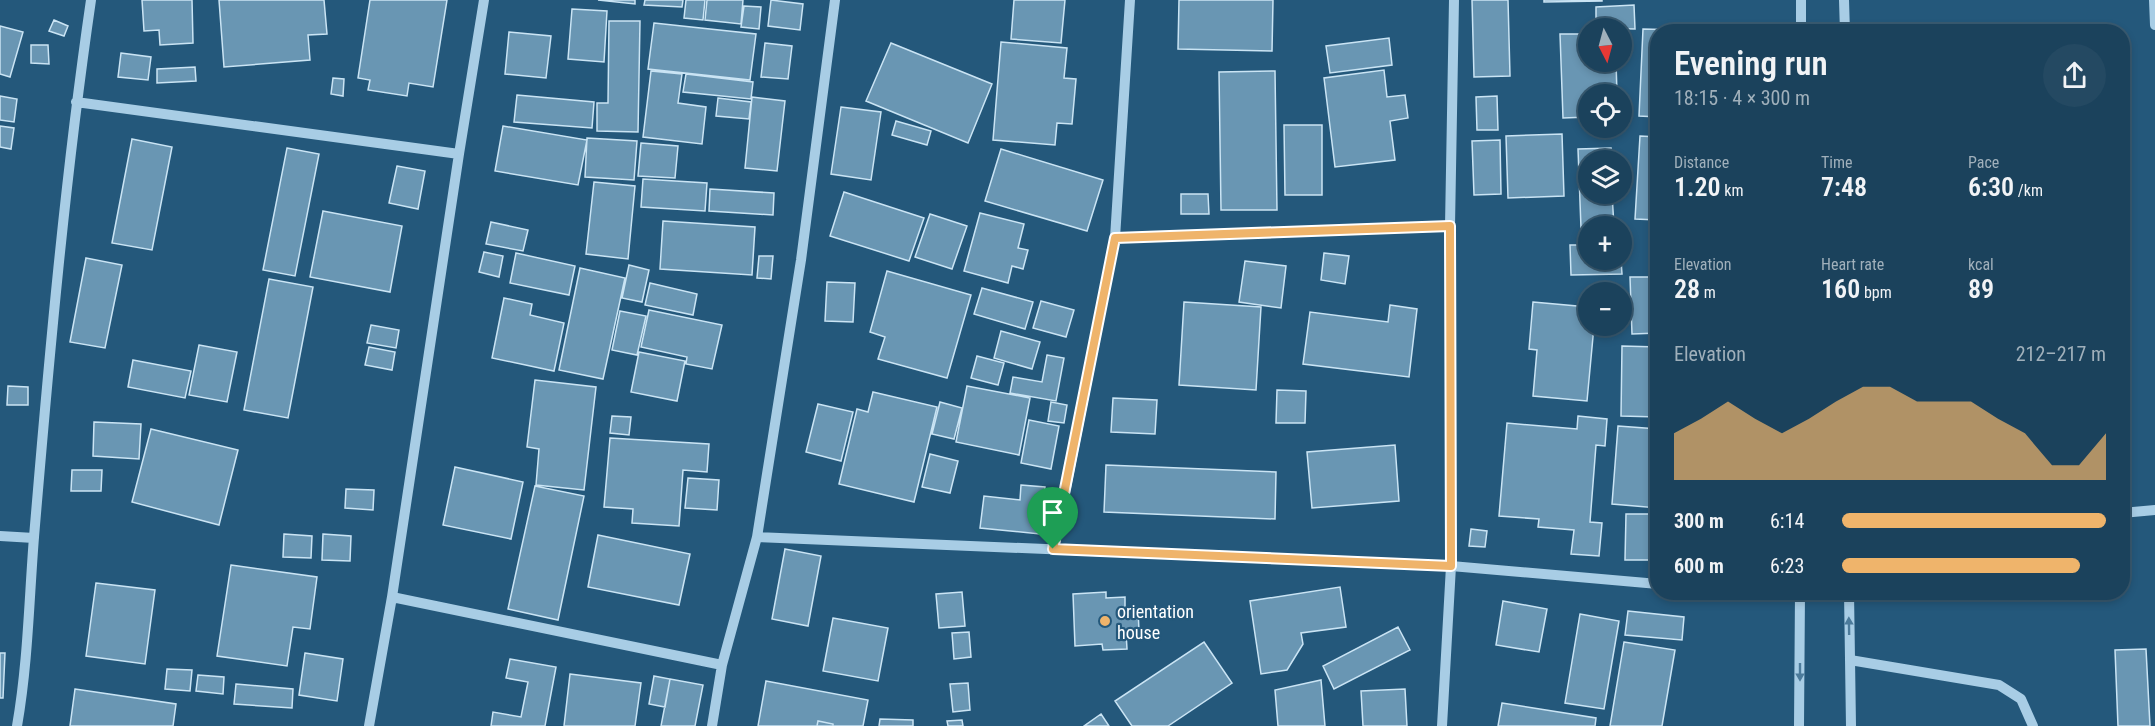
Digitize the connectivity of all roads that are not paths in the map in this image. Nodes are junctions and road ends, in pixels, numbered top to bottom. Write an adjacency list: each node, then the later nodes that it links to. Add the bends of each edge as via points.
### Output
1 (91, 0): 12 (street)
2 (484, 0): 13 (street)
3 (835, 0): 19 (street, via 801,260)
4 (1130, 0): 15 (street)
5 (1454, 0): 14 (street)
6 (1801, 0): 9 (street)
7 (1844, 0): 10 (street)
8 (2154, 0): 11 (street)
9 (1801, 24)
10 (1845, 24)
11 (2155, 25)
12 (76, 102): 13 (street); 20 (street)
13 (459, 154): 24 (street)
14 (1450, 226): 15 (street); 22 (street)
15 (1115, 238): 21 (street)
16 (2155, 510): 17 (street)
17 (2130, 512)
18 (0, 536): 20 (street)
19 (757, 537): 21 (street); 28 (street)
20 (34, 538): 29 (street, via 29,645)
21 (1053, 549): 22 (street)
22 (1451, 566): 23 (street); 32 (street)
23 (1650, 583)
24 (392, 597): 28 (street); 30 (street)
25 (1800, 600): 33 (street, one-way to 33)
26 (1849, 600): 27 (street, one-way to 26)
27 (1850, 660): 34 (street); 35 (street, via 1999,685 2021,699)
28 (722, 665): 31 (street)
29 (17, 726)
30 (369, 726)
31 (712, 726)
32 (1442, 726)
33 (1799, 726)
34 (1851, 726)
35 (2033, 726)

